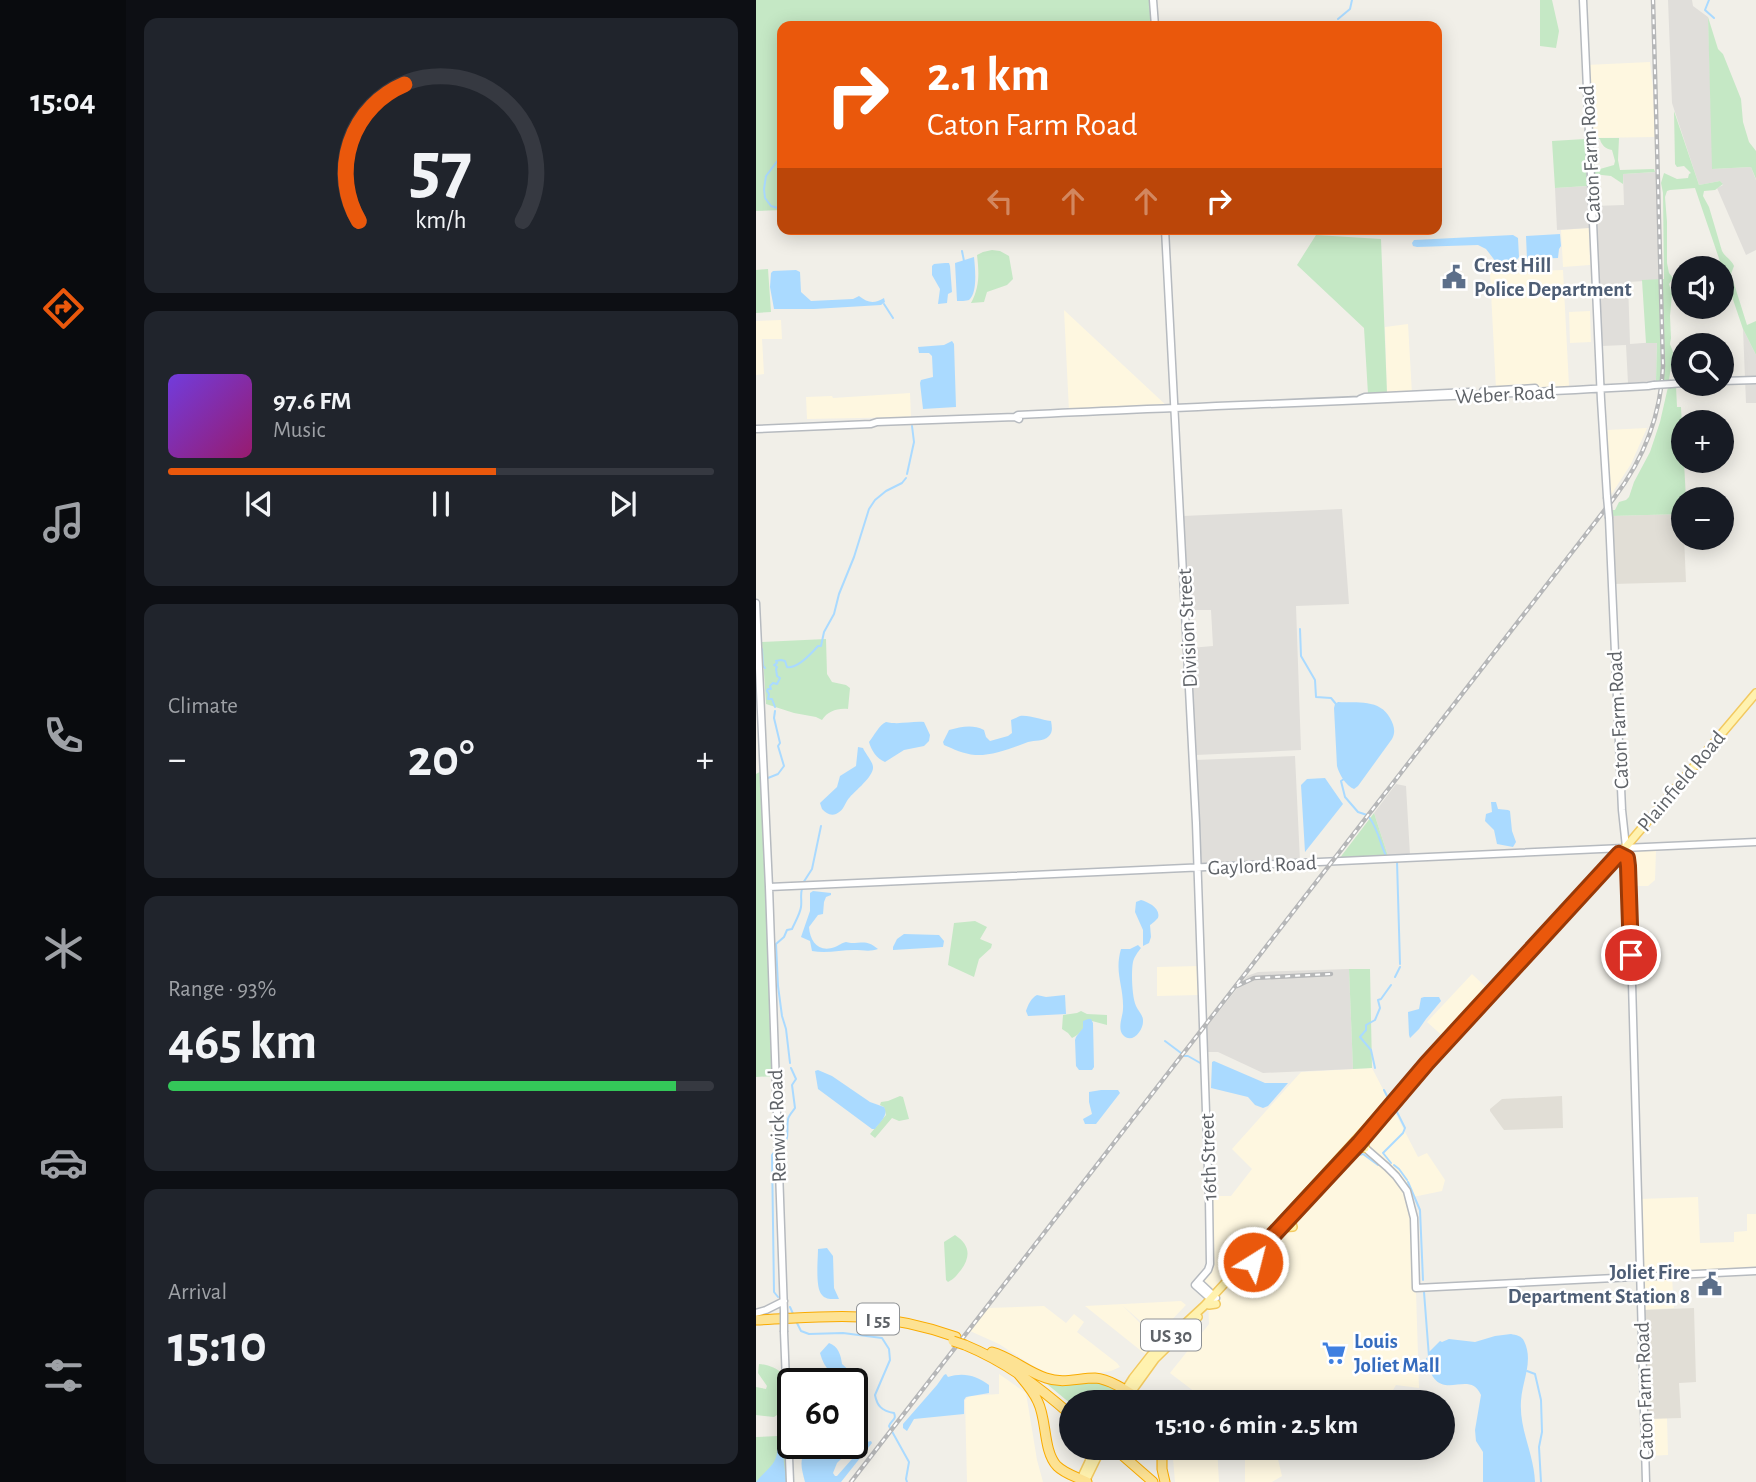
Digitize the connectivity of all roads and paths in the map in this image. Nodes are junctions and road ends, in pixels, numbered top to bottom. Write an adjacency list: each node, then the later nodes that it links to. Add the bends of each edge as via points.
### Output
1 (1153, 0): 3 (street)
2 (1583, 0): 8 (street, Caton Farm Road)
3 (1155, 21)
4 (1165, 235): 9 (street, Division Street)
5 (1756, 380): 6 (street)
6 (1734, 381)
7 (1671, 384): 8 (street, Weber Road, bridge)
8 (1600, 387): 9 (street, Weber Road); 13 (street, Caton Farm Road, bridge)
9 (1175, 409): 10 (street, Weber Road); 17 (street, Division Street)
10 (756, 427)
11 (756, 603): 18 (street, Renwick Road)
12 (1756, 693): 13 (main road, Plainfield Road / US 30)
13 (1630, 842): 14 (street); 15 (main road, Plainfield Road / US 30)
14 (1756, 842)
15 (1622, 851): 16 (main road); 17 (street, Gaylord Road); 20 (main road, Plainfield Road / US 30, via 1403,1087)
16 (1627, 858): 22 (street, Caton Farm Road)
17 (1198, 868): 18 (street, Gaylord Road); 19 (street, Division Street)
18 (769, 887): 24 (street, Renwick Road)
19 (1203, 1028): 23 (street, 16th Street, via 1210,1264 1197,1283)
20 (1360, 1143): 22 (street, via 1407,1191 1417,1231 1417,1287); 23 (main road, Plainfield Road / US 30); 23 (main road, Plainfield Road / US 30, via 1292,1214 1293,1227 1280,1227)
21 (1756, 1271): 22 (street)
22 (1640, 1277): 44 (street, Caton Farm Road)
23 (1213, 1300): 31 (main road, Plainfield Road / US 30, via 1151,1355)
24 (784, 1301): 25 (street); 40 (street, Renwick Road, bridge)
25 (756, 1313)
26 (756, 1322): 27 (highway, I 55, bridge, via 878,1318 926,1327)
27 (967, 1343): 28 (highway, I 55); 29 (highway, I 55)
28 (992, 1352): 30 (highway, via 1050,1380 1101,1379); 32 (highway, I 55)
29 (1015, 1370): 33 (highway, I 55); 39 (highway, via 1039,1402 1053,1460)
30 (1121, 1390)
31 (1129, 1390)
32 (1059, 1399)
33 (1059, 1405)
34 (1091, 1460): 39 (main road)
35 (1099, 1460): 39 (main road)
36 (1121, 1460): 41 (highway)
37 (1124, 1460): 42 (highway)
38 (1162, 1460): 43 (highway)
39 (1084, 1481)
40 (790, 1482)
41 (1146, 1482)
42 (1153, 1482)
43 (1165, 1482)
44 (1646, 1482)

